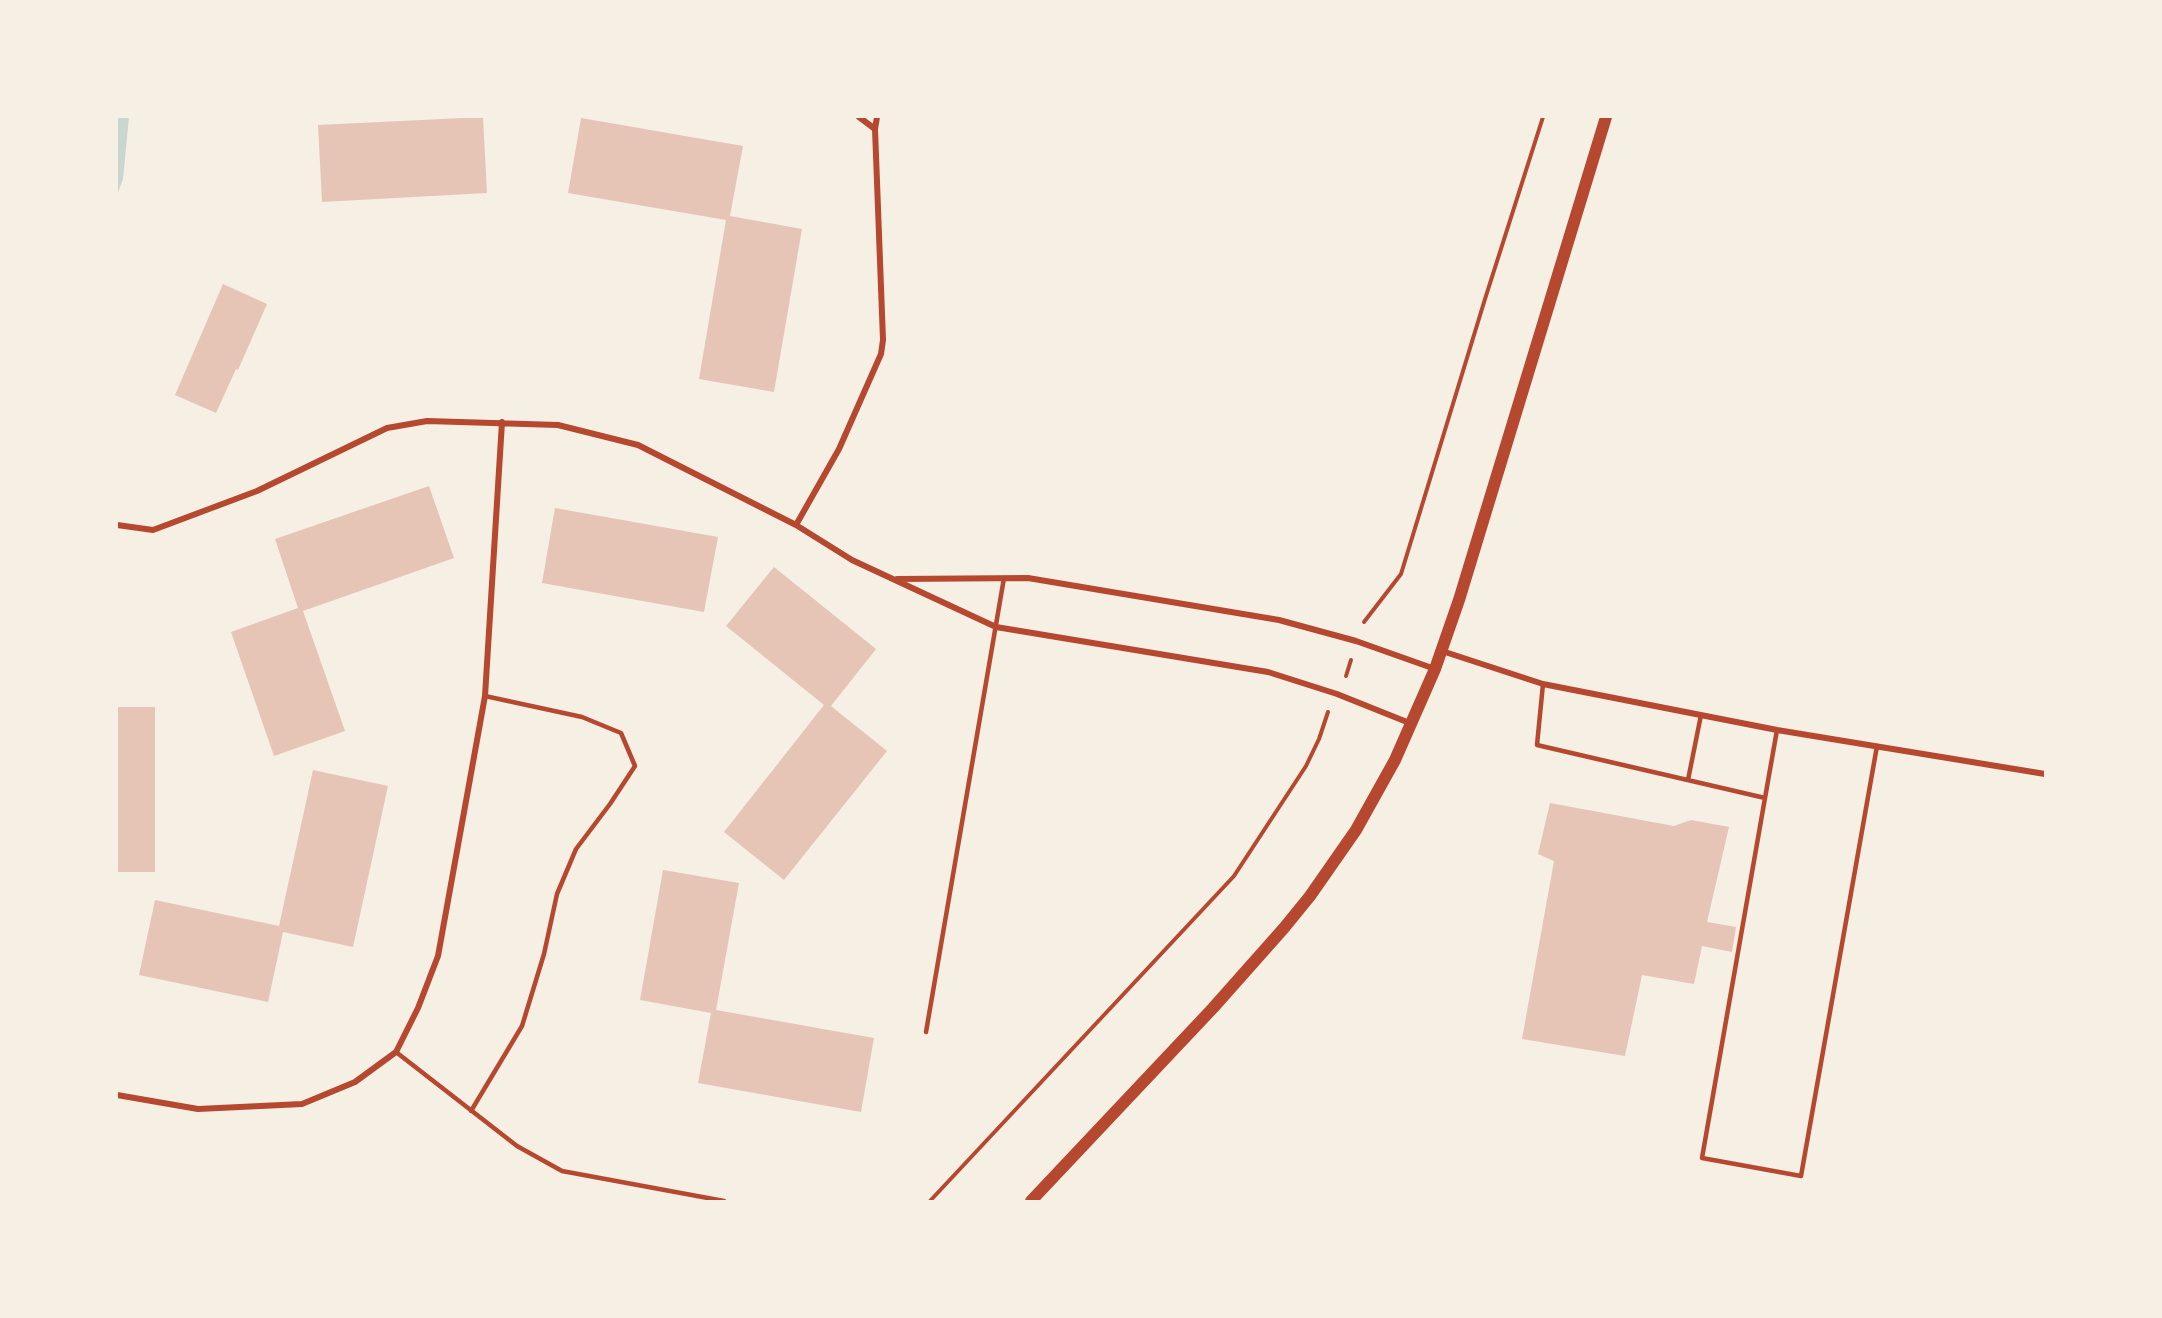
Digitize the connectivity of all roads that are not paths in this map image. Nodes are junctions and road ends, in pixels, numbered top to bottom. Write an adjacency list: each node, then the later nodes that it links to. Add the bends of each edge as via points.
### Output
1 (859, 117): 4 (street)
2 (878, 117): 4 (street)
3 (1606, 117): 11 (main road)
4 (875, 129): 7 (street, via 881,354 839,449)
5 (502, 422): 6 (street, via 427,421 387,428 257,491 153,530); 7 (street, via 558,425 638,445); 14 (street)
6 (117, 525)
7 (796, 525): 9 (street, via 852,560)
8 (1004, 578): 9 (street); 10 (lane); 12 (street, via 1028,578 1279,620 1318,629)
9 (893, 579): 10 (street)
10 (996, 627): 16 (street, via 1268,672); 22 (lane)
11 (1442, 651): 12 (main road); 13 (street)
12 (1435, 669): 16 (main road)
13 (1543, 684): 15 (street); 20 (lane, via 1537,745)
14 (485, 696): 23 (street, via 438,956); 25 (lane, via 582,717 621,733 636,766 576,849 557,894 522,1026)
15 (1701, 715): 17 (street); 20 (lane)
16 (1412, 723): 27 (main road, via 1356,830 1303,904 1213,1008)
17 (1777, 730): 18 (street); 21 (lane)
18 (1877, 746): 19 (street); 21 (lane, via 1801,1176 1702,1158)
19 (2045, 774)
20 (1688, 780): 21 (lane)
21 (1766, 798)
22 (926, 1032)
23 (396, 1052): 24 (street, via 355,1082 302,1104 198,1109); 25 (lane)
24 (117, 1095)
25 (471, 1111): 26 (lane, via 517,1146 562,1171)
26 (724, 1201)
27 (1031, 1201)

